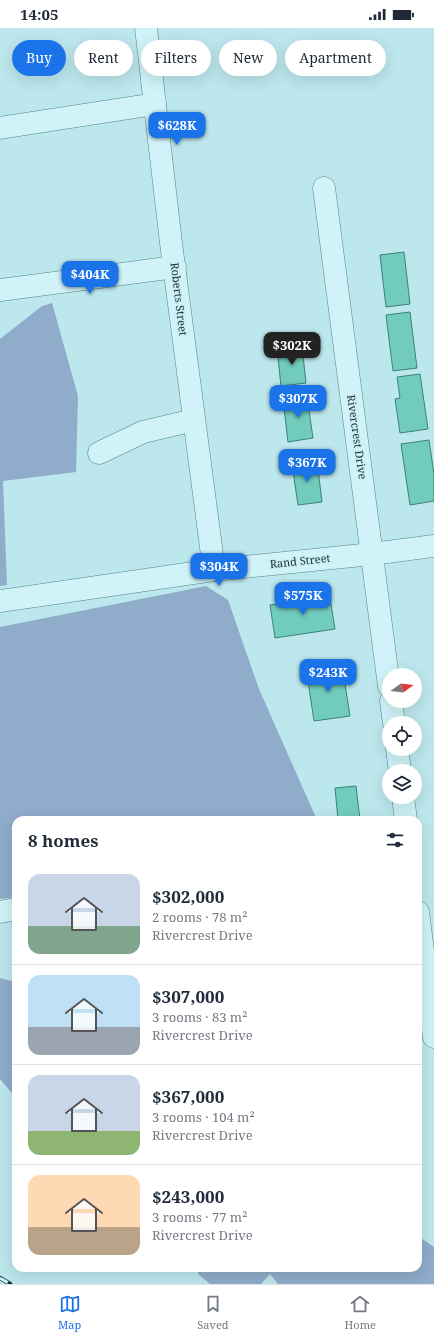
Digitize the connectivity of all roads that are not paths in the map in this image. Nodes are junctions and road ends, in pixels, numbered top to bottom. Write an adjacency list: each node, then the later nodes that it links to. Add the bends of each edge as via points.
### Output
1 (146, 28): 2 (street, Roberts Street)
2 (155, 104): 3 (street); 5 (street, Roberts Street)
3 (0, 128)
4 (324, 188): 10 (street, Rivercrest Drive)
5 (175, 267): 6 (street); 7 (street, Roberts Street)
6 (0, 290)
7 (194, 420): 8 (street, via 142,432); 11 (street, Roberts Street)
8 (99, 453)
9 (434, 546): 10 (street, Rand Street)
10 (372, 554): 11 (street, Rand Street); 13 (street, Rivercrest Drive)
11 (214, 570): 12 (street, Rand Street)
12 (0, 601)
13 (387, 668)
14 (404, 804): 15 (street)
15 (405, 816)
16 (12, 910): 17 (street)
17 (0, 912)
18 (422, 943): 19 (street)
19 (434, 1037)

